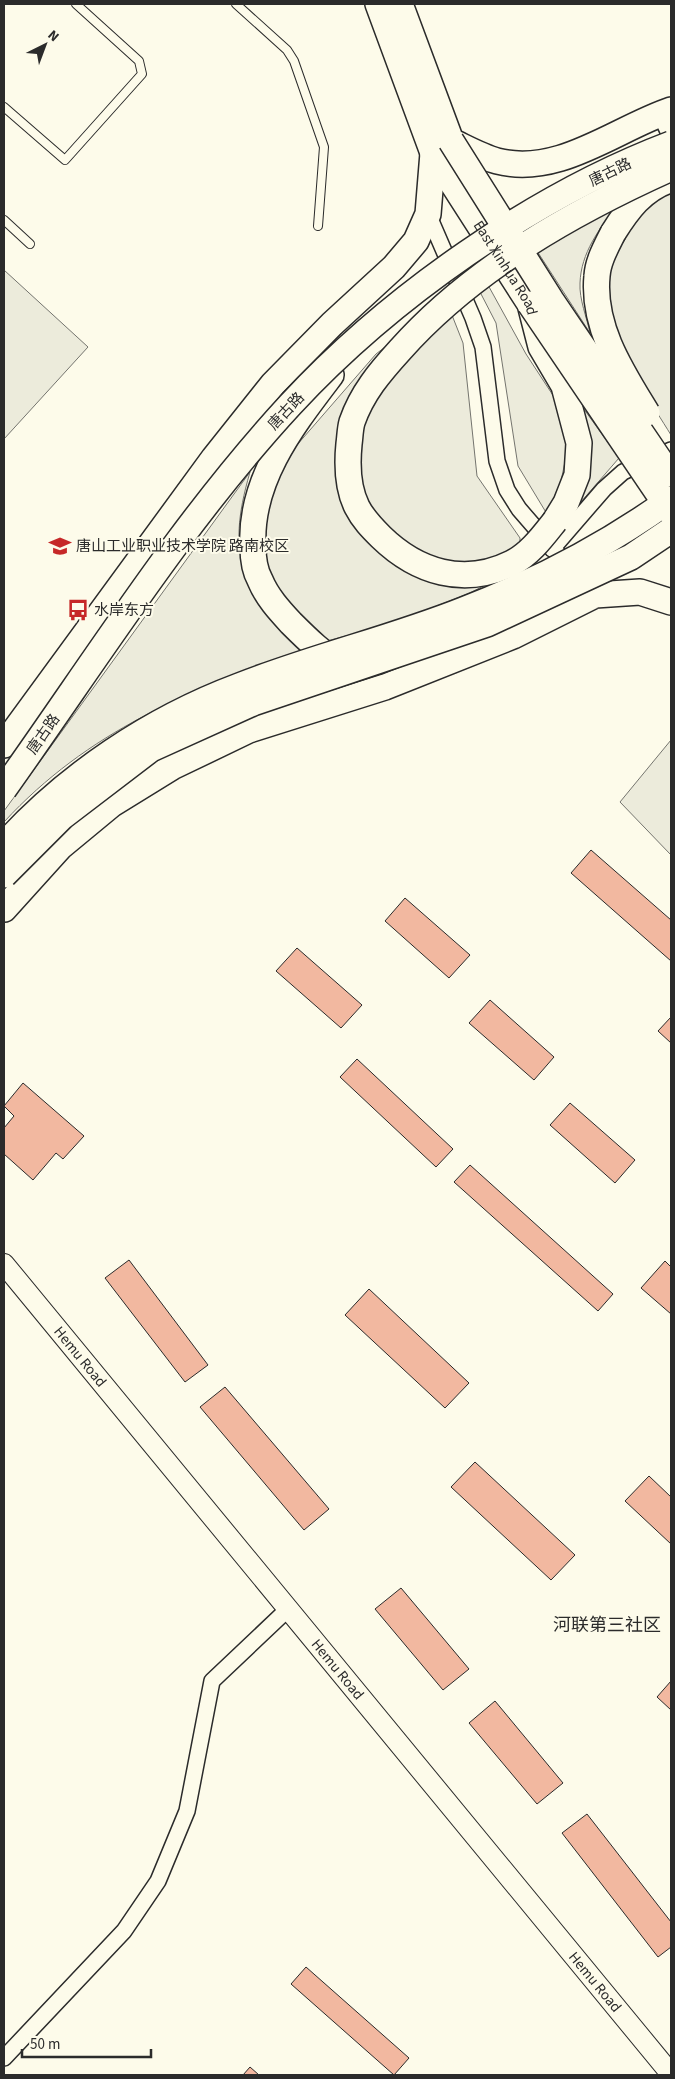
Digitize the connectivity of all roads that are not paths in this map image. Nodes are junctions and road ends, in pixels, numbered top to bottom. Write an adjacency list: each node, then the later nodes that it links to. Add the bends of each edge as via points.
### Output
1 (76, 4): 5 (lane, via 139,61 142,74 65,160)
2 (236, 4): 14 (lane, via 294,61 324,147)
3 (378, 4): 9 (main road, East Xinhua Road)
4 (400, 4): 9 (main road, East Xinhua Road)
5 (4, 106)
6 (666, 112): 7 (street); 9 (main road, via 559,159 530,166)
7 (671, 138)
8 (671, 144): 17 (main road, 唐古路, bridge, via 610,170 524,218 430,281)
9 (442, 147): 12 (main road); 16 (main road, East Xinhua Road, bridge); 18 (main road, East Xinhua Road, bridge)
10 (671, 168): 16 (main road, bridge, via 628,187 546,232 480,278 434,314 378,375 364,396 352,424 348,457 357,507 369,526 398,553 417,565 436,572 469,574 512,563 536,544 566,503 577,475 579,443 564,386 541,347)
11 (671, 179): 18 (main road, bridge, via 642,194 626,211 602,256 596,275 604,328 616,361 655,427)
12 (428, 214): 22 (street, via 483,347 497,461 507,490); 26 (main road, via 416,241 394,267 273,384 214,458)
13 (4, 220): 15 (lane)
14 (318, 226)
15 (30, 244)
16 (530, 304): 20 (main road, East Xinhua Road, bridge)
17 (359, 339): 25 (main road, via 298,419 272,461 258,496 252,528 253,555 259,580 275,606 301,633 337,663); 27 (main road, 唐古路, bridge, via 291,404 231,473)
18 (671, 467): 22 (street, via 623,472)
19 (671, 499): 28 (main road, bridge, via 610,540 571,561 464,610 238,686 162,722 89,767 22,825)
20 (671, 512)
21 (671, 530): 29 (main road, bridge, via 631,557 487,624 253,703 151,749 62,817)
22 (552, 549): 23 (street)
23 (595, 595): 24 (main road, via 640,592); 25 (main road, via 513,636)
24 (671, 602)
25 (385, 687): 30 (main road, via 249,730 172,766 112,804 60,847)
26 (4, 745)
27 (4, 789)
28 (4, 845)
29 (4, 875)
30 (4, 909)
31 (4, 1264): 32 (street, Hemu Road)
32 (288, 1609): 33 (street, via 212,1681 187,1811 158,1881 124,1931); 34 (street, Hemu Road)
33 (4, 2058)
34 (671, 2074)

